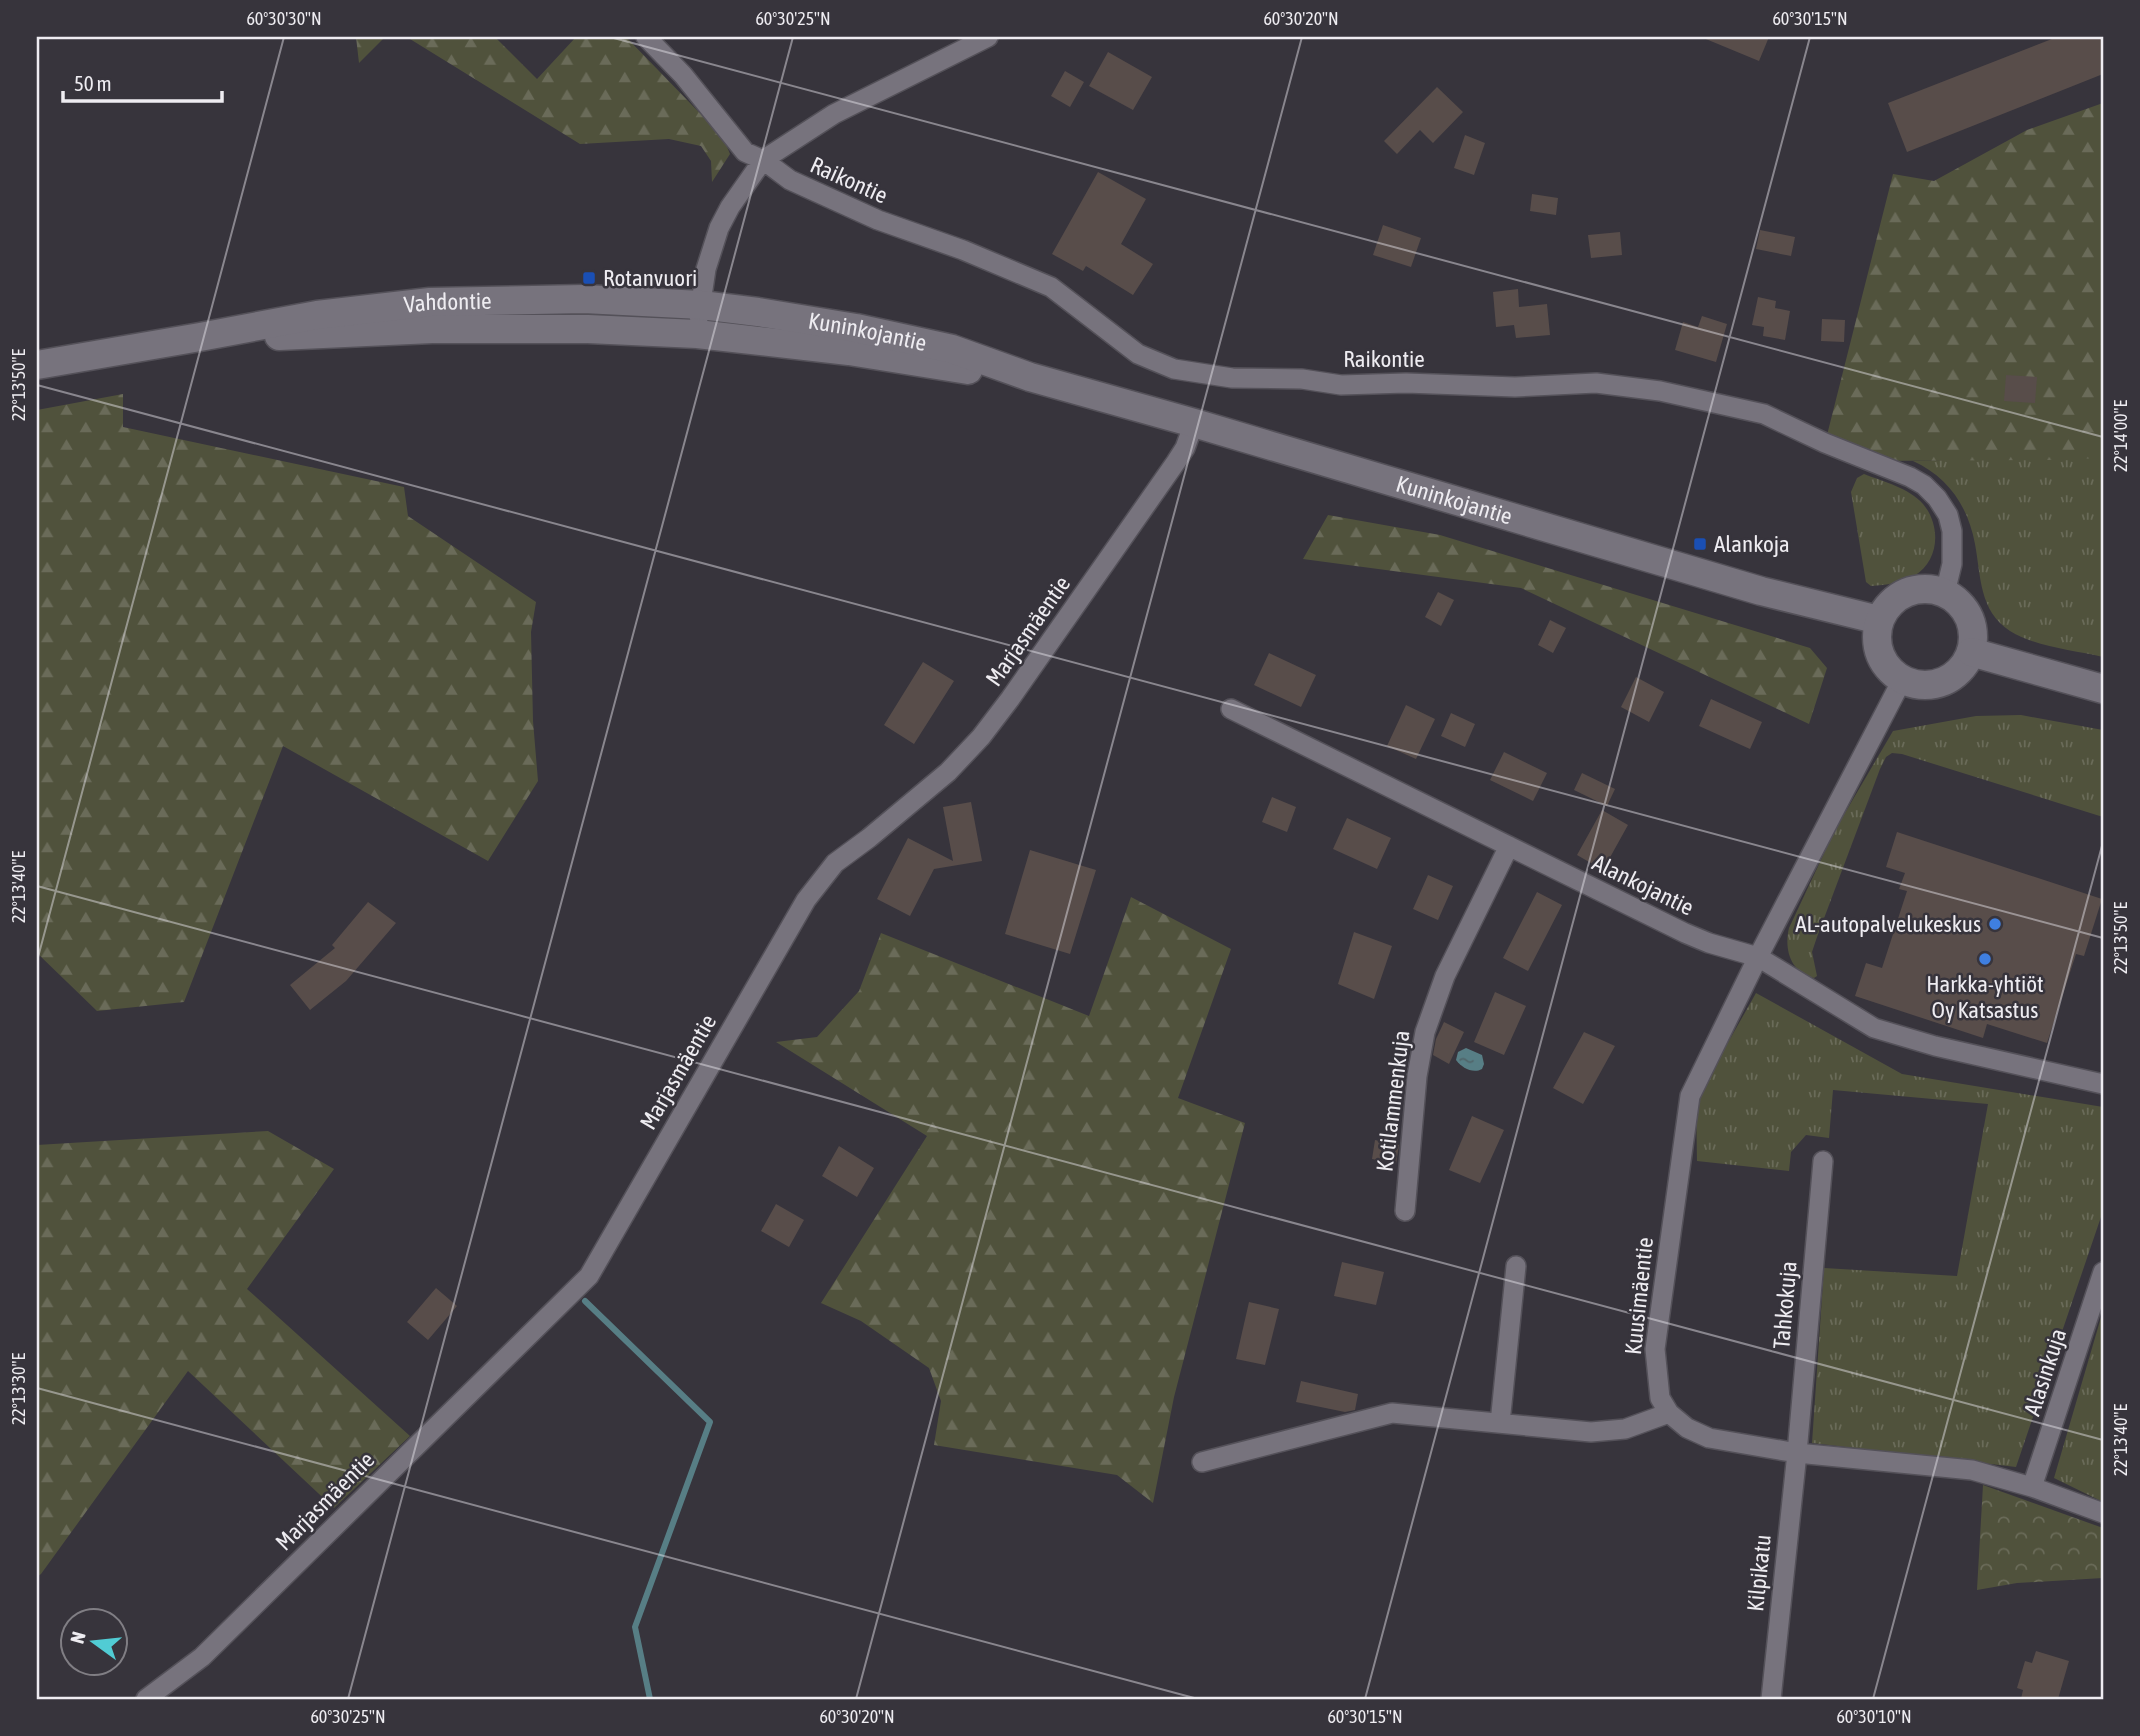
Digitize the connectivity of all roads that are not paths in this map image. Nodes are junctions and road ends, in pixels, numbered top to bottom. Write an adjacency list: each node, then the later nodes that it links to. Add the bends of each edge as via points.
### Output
1 (646, 37): 3 (street, Raikontie, via 745,152)
2 (988, 37): 3 (street, via 834,114)
3 (763, 160): 4 (street, via 719,228); 10 (street, Raikontie, via 790,180 878,220 1051,287 1138,354 1174,369 1342,385 1596,383 1660,391 1765,414 1924,485 1948,515 1952,531 1952,565)
4 (701, 305): 5 (street); 6 (main road, Vahdontie, via 584,299 430,302 317,315); 8 (main road, Kuninkojantie, via 856,328 952,349)
5 (697, 334): 6 (main road, Vahdontie, via 446,329); 8 (main road, Kuninkojantie)
6 (200, 338): 7 (main road, Vahdontie)
7 (37, 365)
8 (1030, 377): 9 (main road, Kuninkojantie)
9 (1194, 423): 11 (main road, Kuninkojantie, via 1761,591); 29 (street, Marjasmäentie, via 1176,462 981,737 948,772 835,863 806,900 589,1276 202,1657)
10 (1945, 593): 11 (main road, via 1930,588 1899,595); 12 (main road, via 1957,600 1972,624)
11 (1879, 620): 13 (main road, via 1877,647 1882,661)
12 (1971, 652): 13 (main road, via 1950,678 1918,685); 14 (main road)
13 (1902, 680): 17 (street)
14 (2103, 689)
15 (1231, 709): 16 (street, Alankojantie)
16 (1509, 846): 17 (street, Alankojantie, via 1685,933); 20 (street, Kotilammenkuja, via 1445,976 1425,1032)
17 (1758, 957): 18 (street, Alankojantie, via 1874,1028); 23 (street, Kuusimäentie, via 1690,1097 1655,1349 1660,1398)
18 (2103, 1084)
19 (1823, 1161): 25 (street, Tahkokuja)
20 (1405, 1211)
21 (1516, 1266): 24 (street)
22 (2103, 1272): 27 (street, Alasinkuja)
23 (1669, 1413): 24 (street, via 1625,1429 1591,1432); 25 (street, via 1709,1438)
24 (1500, 1423): 26 (street, via 1392,1413)
25 (1797, 1453): 27 (street, via 1972,1470); 30 (street, Kilpikatu)
26 (1202, 1462)
27 (2032, 1487): 28 (street)
28 (2103, 1513)
29 (146, 1699)
30 (1771, 1699)

